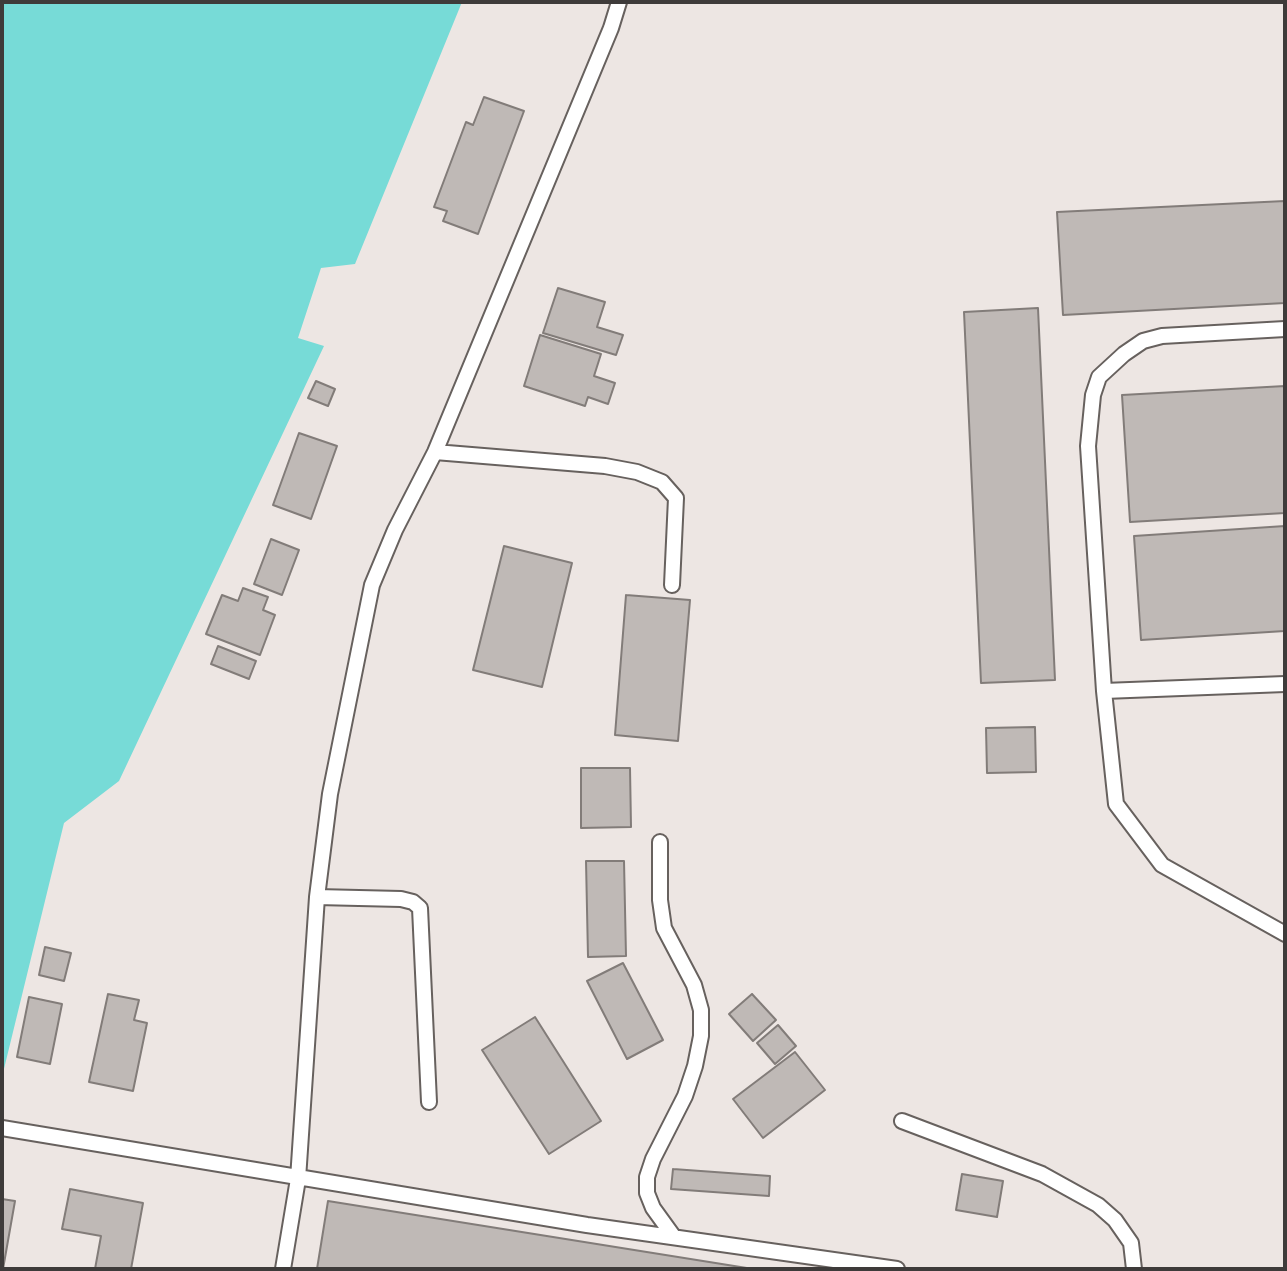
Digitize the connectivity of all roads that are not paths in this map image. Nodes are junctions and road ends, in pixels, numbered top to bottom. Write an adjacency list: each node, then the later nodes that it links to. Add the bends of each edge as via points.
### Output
1 (620, 2): 3 (lane)
2 (1285, 329): 6 (lane, via 1143,341 1099,377 1088,446)
3 (435, 452): 4 (lane, via 604,466 662,482 676,498); 8 (lane, via 372,585 330,794)
4 (672, 585)
5 (1285, 684): 6 (lane)
6 (1104, 691): 9 (lane, via 1116,804 1153,856)
7 (660, 842): 14 (lane, via 664,928 695,985 701,1010 695,1066 647,1177 650,1200)
8 (317, 897): 10 (lane, via 401,899 414,901 420,908); 13 (lane)
9 (1285, 934)
10 (429, 1101)
11 (902, 1121): 17 (lane, via 1042,1174 1098,1205 1131,1243)
12 (2, 1128): 13 (lane)
13 (298, 1179): 14 (lane); 15 (lane)
14 (674, 1237): 16 (lane)
15 (283, 1269)
16 (897, 1269)
17 (1134, 1269)

